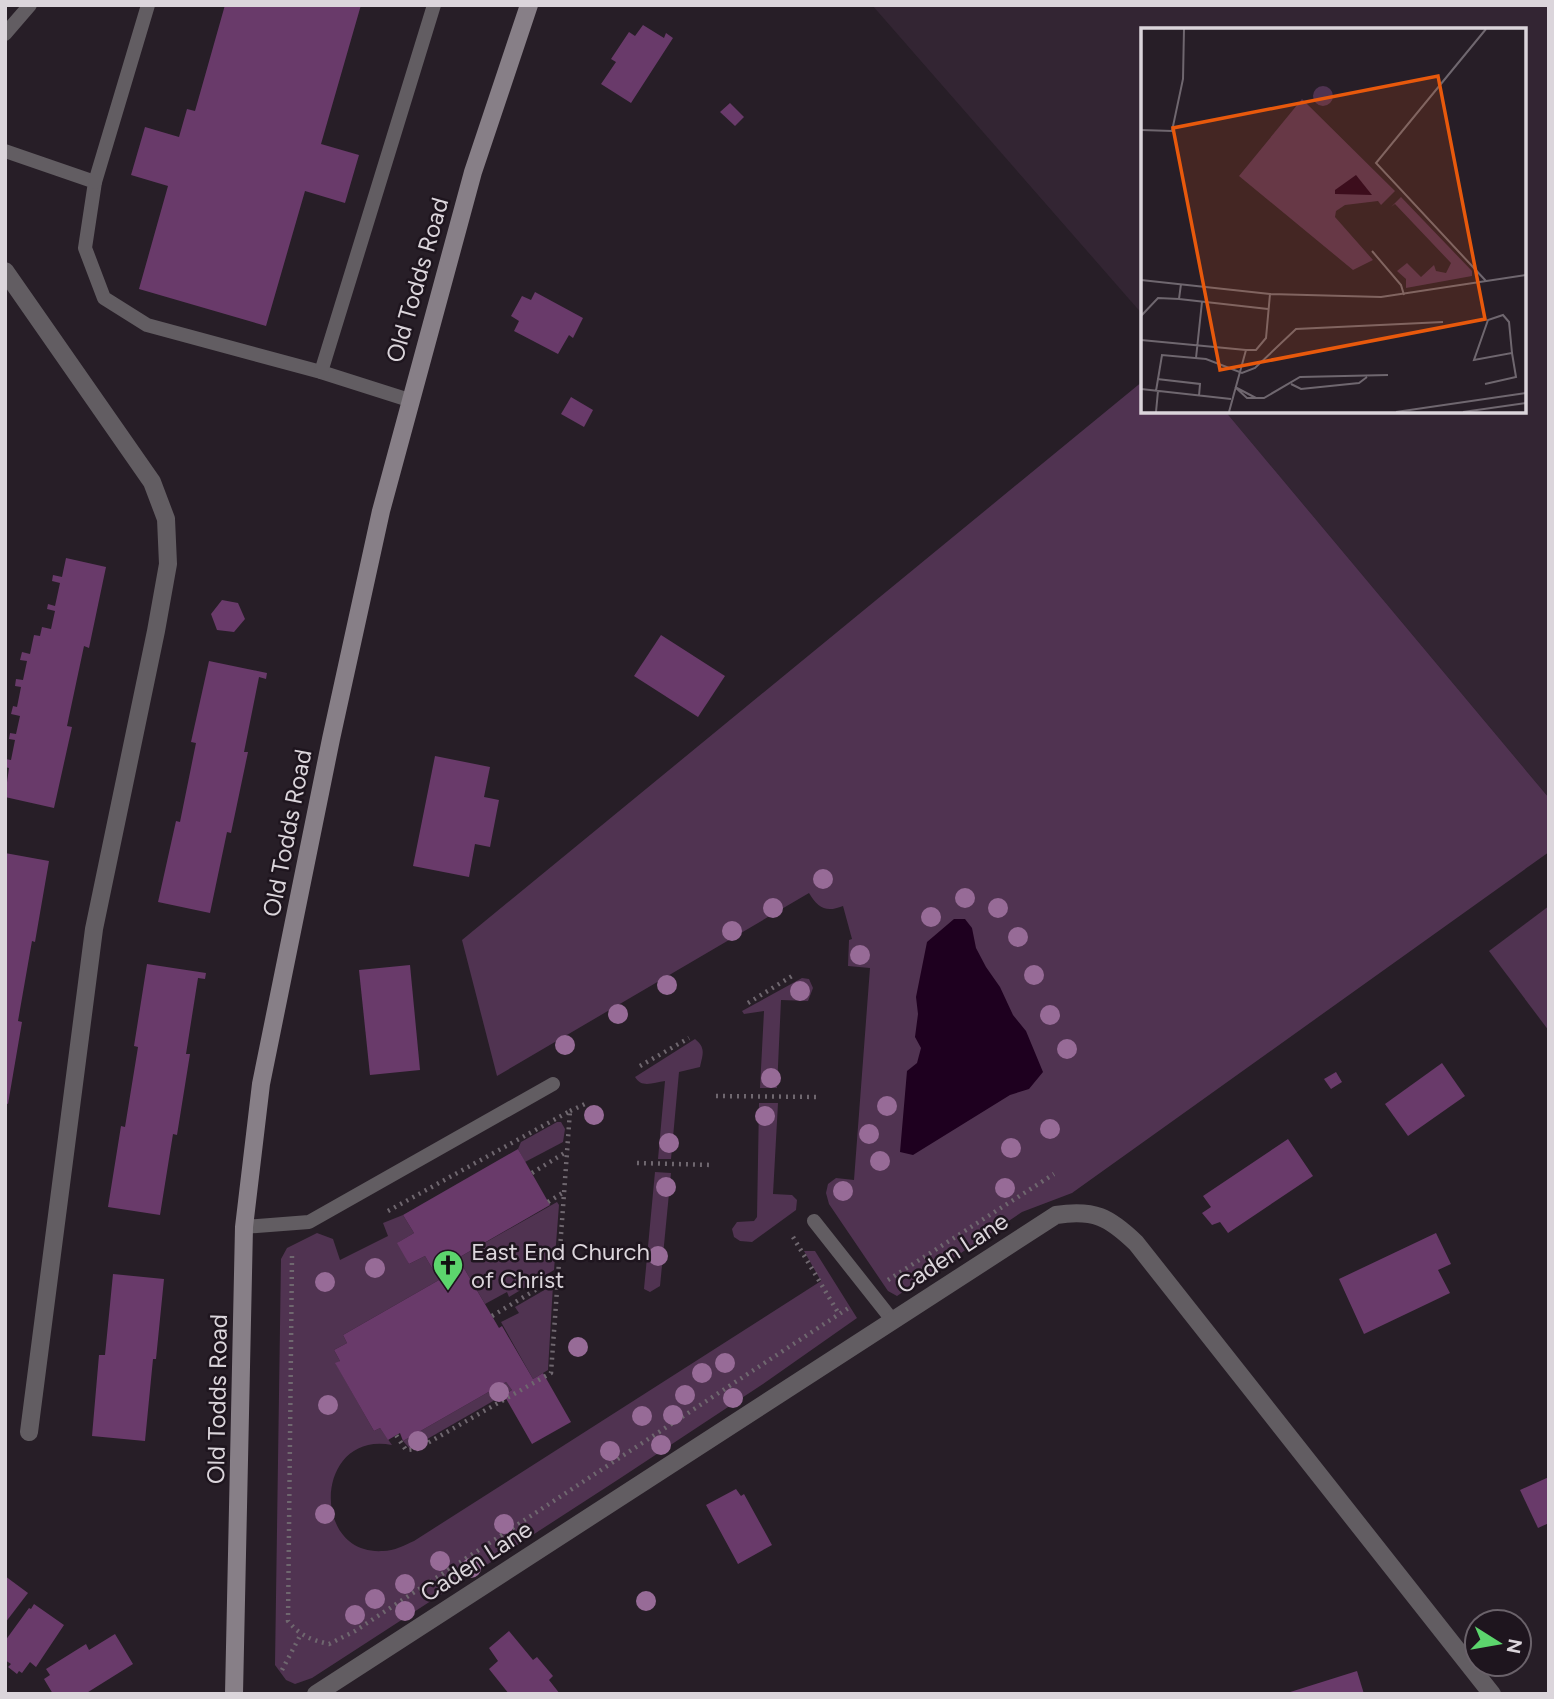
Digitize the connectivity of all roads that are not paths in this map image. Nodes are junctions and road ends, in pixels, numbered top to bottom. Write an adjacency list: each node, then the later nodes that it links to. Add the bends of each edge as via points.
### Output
1 (30, 5): 5 (lane)
2 (148, 5): 7 (lane)
3 (434, 5): 9 (lane)
4 (529, 5): 10 (main road, Old Todds Road, via 473,172)
5 (5, 34)
6 (5, 151): 7 (lane)
7 (96, 182): 9 (lane, via 85,248 104,299 147,324)
8 (5, 271): 15 (street, via 152,482 166,519 168,564 94,929)
9 (321, 372): 10 (lane)
10 (409, 400): 13 (main road, Old Todds Road, via 380,511 264,1072)
11 (553, 1084): 13 (lane, via 309,1222)
12 (814, 1221): 14 (lane)
13 (244, 1227): 16 (main road, Old Todds Road)
14 (893, 1321): 17 (street, Caden Lane); 18 (street, Caden Lane, via 1056,1215 1092,1213 1119,1226)
15 (29, 1432)
16 (234, 1694)
17 (316, 1694)
18 (1492, 1694)

